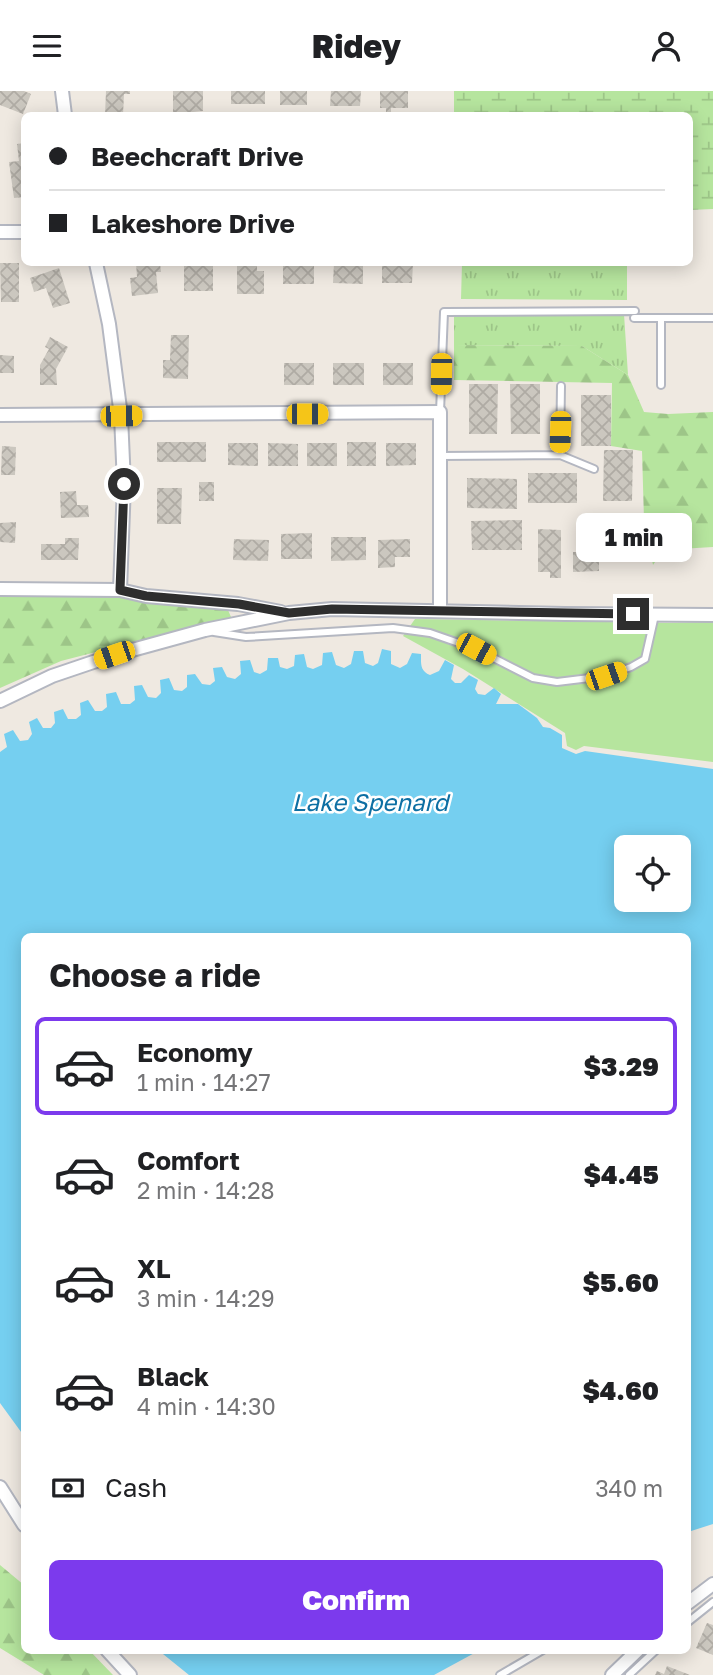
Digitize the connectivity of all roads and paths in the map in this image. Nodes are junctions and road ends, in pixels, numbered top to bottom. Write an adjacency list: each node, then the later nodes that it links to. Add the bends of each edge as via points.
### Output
1 (62, 91): 2 (street)
2 (65, 112)
3 (0, 232): 4 (street)
4 (21, 232)
5 (97, 266): 12 (street)
6 (661, 318): 7 (lane); 8 (lane); 10 (lane, via 444,312)
7 (713, 318)
8 (661, 385)
9 (561, 386): 13 (lane)
10 (440, 412): 12 (street); 14 (street)
11 (0, 415): 12 (street)
12 (121, 416): 17 (street)
13 (559, 454): 14 (lane); 15 (lane)
14 (440, 456): 18 (street)
15 (594, 469)
16 (0, 589): 17 (street)
17 (120, 590): 19 (street)
18 (440, 611): 19 (street); 20 (street)
19 (289, 613): 22 (street)
20 (655, 615): 21 (street); 22 (lane, via 645,659 606,676 557,682 533,678 476,649 430,633 393,628 246,637)
21 (713, 615)
22 (205, 630): 23 (street, via 77,667)
23 (0, 701)
24 (0, 1487): 25 (street)
25 (21, 1520)
26 (712, 1585): 27 (street)
27 (691, 1601)
28 (713, 1602): 29 (lane)
29 (691, 1620)
30 (111, 1654): 34 (street)
31 (536, 1654): 35 (lane)
32 (634, 1654): 36 (street)
33 (652, 1654): 37 (lane)
34 (130, 1675)
35 (500, 1675)
36 (612, 1675)
37 (629, 1675)

